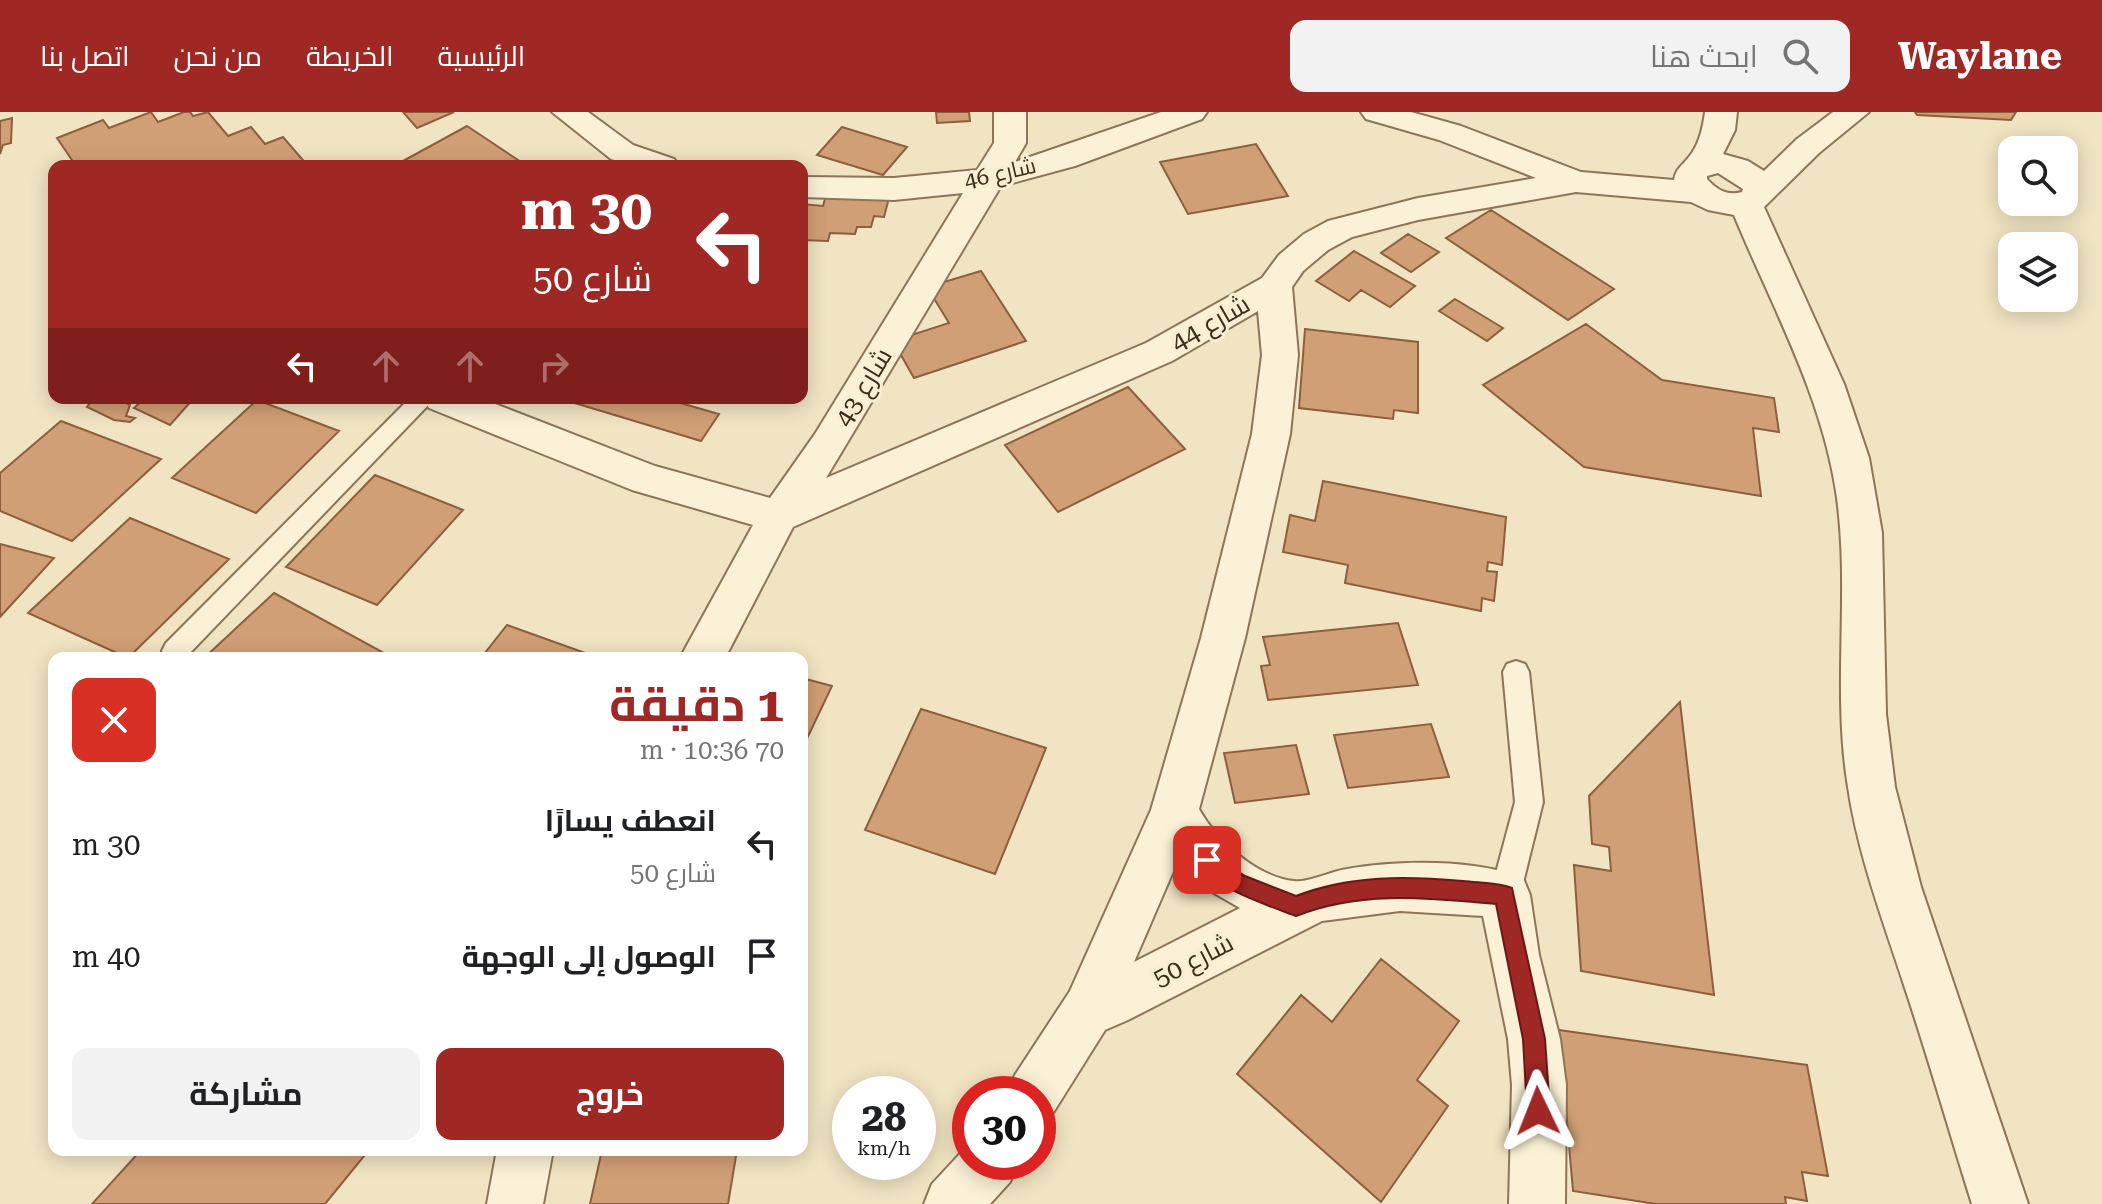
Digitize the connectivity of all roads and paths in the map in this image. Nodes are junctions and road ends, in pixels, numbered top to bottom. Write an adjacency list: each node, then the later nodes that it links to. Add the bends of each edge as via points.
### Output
1 (568, 112): 7 (street, via 622,152)
2 (1010, 112): 8 (street, شارع 43, via 1010,143)
3 (1191, 112): 8 (street, شارع 46)
4 (1377, 112): 10 (street, via 1450,133)
5 (1853, 112): 12 (street, via 1769,185)
6 (1720, 121): 9 (street); 12 (street)
7 (645, 160)
8 (989, 179): 11 (street, شارع 46, via 911,190); 16 (street, شارع 43, via 829,444)
9 (1696, 179): 10 (street, شارع 44, via 1644,186); 12 (street, شارع 44, via 1718,163)
10 (1576, 182): 13 (street, شارع 44, via 1418,209 1340,229 1291,263)
11 (808, 187)
12 (1744, 192): 30 (street, via 1836,407 1857,498 1861,667 1871,789 1901,900)
13 (1274, 286): 16 (street, شارع 44, via 1159,352); 20 (street, via 1280,355 1271,434)
14 (418, 404): 17 (lane)
15 (457, 404): 16 (street, via 646,479)
16 (779, 516): 18 (street, شارع 43)
17 (175, 651)
18 (705, 652)
19 (1516, 672): 21 (lane, via 1529,802)
20 (1175, 810): 22 (street, via 1207,860 1238,883); 23 (street)
21 (1505, 895): 22 (street, شارع 50, via 1360,888); 29 (street, via 1539,1085)
22 (1296, 906): 23 (street, شارع 50)
23 (1088, 1009): 24 (street)
24 (1045, 1076)
25 (524, 1156): 27 (street)
26 (974, 1180): 28 (street)
27 (515, 1204)
28 (952, 1204)
29 (1537, 1204)
30 (2000, 1204)

